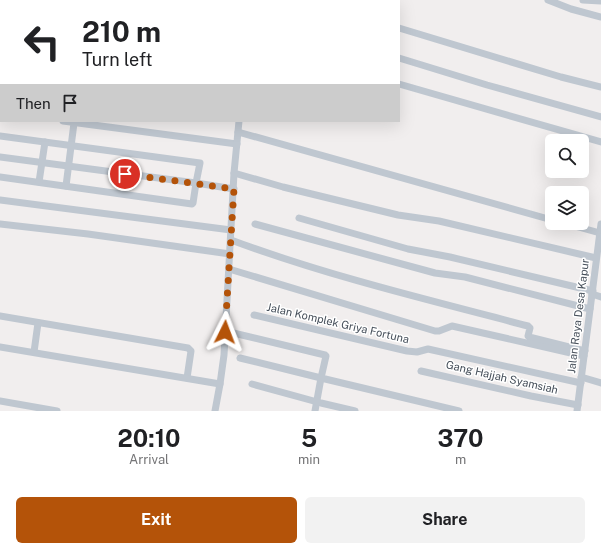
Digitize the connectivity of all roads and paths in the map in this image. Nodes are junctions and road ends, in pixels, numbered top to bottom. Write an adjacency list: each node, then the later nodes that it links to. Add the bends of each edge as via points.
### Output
1 (548, 0): 4 (street)
2 (583, 0): 3 (street)
3 (601, 1)
4 (601, 17)
5 (400, 28): 8 (street, via 561,77)
6 (400, 58): 9 (street)
7 (400, 84): 16 (street)
8 (601, 86)
9 (601, 117)
10 (68, 122): 12 (street)
11 (240, 122): 13 (street)
12 (74, 123): 17 (street); 18 (street)
13 (238, 132): 17 (street); 30 (street)
14 (0, 136): 15 (street)
15 (45, 142): 18 (street); 20 (street)
16 (601, 142)
17 (237, 144): 22 (street)
18 (72, 146): 21 (street); 25 (street, via 200,163)
19 (0, 157): 20 (street)
20 (42, 162): 21 (street); 24 (street)
21 (69, 166): 25 (street); 26 (street)
22 (234, 172): 27 (street); 38 (street, via 283,187 398,215 439,221)
23 (0, 177): 24 (street)
24 (39, 182): 26 (street)
25 (196, 184): 26 (street, via 192,204); 27 (street)
26 (66, 186)
27 (234, 189): 35 (street)
28 (0, 200): 35 (street)
29 (298, 218): 41 (street, via 408,249)
30 (545, 218)
31 (0, 224): 37 (street)
32 (255, 224): 43 (street, via 435,273 465,277)
33 (589, 227): 34 (street)
34 (600, 229): 38 (street, Jalan Raya Desa Kapur)
35 (231, 230): 36 (street)
36 (231, 240): 37 (street); 50 (street, via 298,263 528,326 529,337)
37 (230, 254): 39 (street)
38 (596, 258): 40 (street, Jalan Raya Desa Kapur)
39 (229, 269): 47 (street); 50 (street, via 435,331 452,326)
40 (598, 279): 41 (street, Jalan Raya Desa Kapur)
41 (592, 293): 42 (street); 43 (street, Jalan Raya Desa Kapur)
42 (601, 296)
43 (590, 309): 50 (street, Jalan Raya Desa Kapur)
44 (254, 315): 55 (street, Jalan Komplek Griya Fortuna, via 391,348 414,352 428,349)
45 (0, 316): 46 (street)
46 (38, 323): 49 (street); 53 (street, via 188,348 191,351)
47 (225, 331): 54 (street, via 325,354); 57 (street)
48 (0, 347): 49 (street)
49 (34, 352): 53 (street)
50 (584, 353): 55 (street, Jalan Raya Desa Kapur)
51 (240, 358): 54 (street)
52 (421, 371): 61 (street, Gang Hajjah Syamsiah)
53 (187, 378): 57 (street)
54 (321, 378): 60 (street); 66 (street)
55 (581, 380): 56 (street, Jalan Komplek Griya Fortuna); 61 (street, Jalan Raya Desa Kapur)
56 (601, 383)
57 (220, 384): 63 (street)
58 (252, 384): 60 (street)
59 (0, 401): 62 (street)
60 (317, 402): 64 (street); 65 (street)
61 (578, 408)
62 (57, 411)
63 (215, 411)
64 (315, 411)
65 (355, 411)
66 (459, 411)

